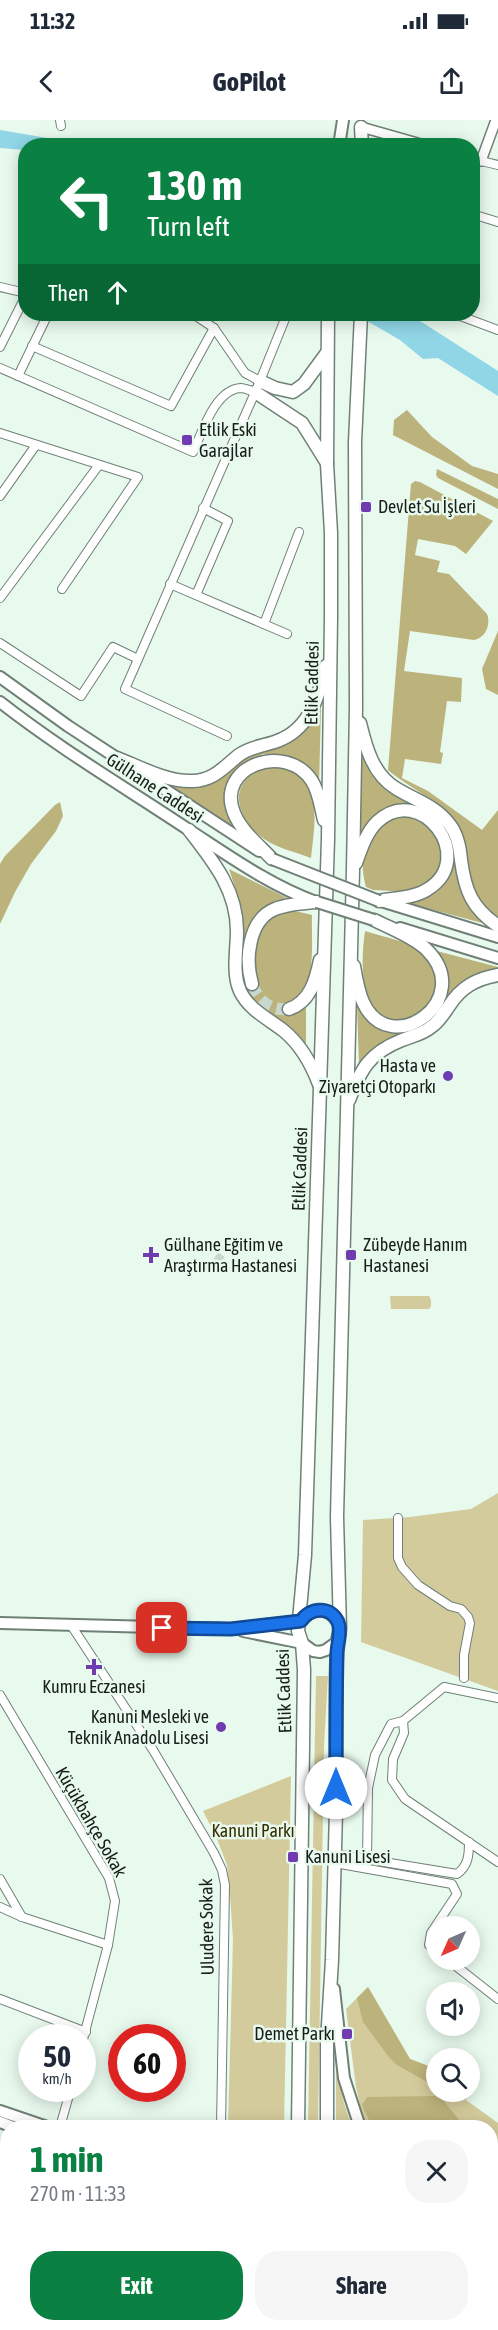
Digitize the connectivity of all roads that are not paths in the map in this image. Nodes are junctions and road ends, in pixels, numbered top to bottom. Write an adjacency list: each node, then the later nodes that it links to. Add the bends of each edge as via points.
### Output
1 (337, 120): 5 (main road)
2 (343, 120): 6 (main road)
3 (496, 120): 9 (street)
4 (362, 122): 7 (main road); 8 (street)
5 (338, 138)
6 (340, 138)
7 (362, 138)
8 (406, 138)
9 (480, 154)
10 (480, 161): 11 (street)
11 (498, 165)
12 (480, 216): 13 (street)
13 (498, 222)
14 (0, 287): 15 (street)
15 (18, 292)
16 (18, 310): 26 (street)
17 (44, 321): 25 (street)
18 (204, 321): 23 (street)
19 (284, 321): 30 (street)
20 (328, 321): 27 (main road, Etlik Caddesi)
21 (361, 321): 49 (main road, via 356,442)
22 (474, 321): 24 (street)
23 (214, 328): 25 (street, via 171,406); 30 (street)
24 (498, 330)
25 (32, 346): 29 (street)
26 (0, 347)
27 (326, 354): 30 (main road, via 300,389 284,392); 33 (main road, Etlik Caddesi)
28 (0, 368): 29 (street)
29 (18, 376): 30 (street, via 193,452 214,407 226,393)
30 (258, 386): 33 (main road, via 302,423); 36 (street)
31 (0, 434): 32 (street)
32 (36, 445): 34 (street); 35 (street)
33 (327, 464): 45 (main road, Etlik Caddesi)
34 (99, 465): 39 (street, via 138,477); 41 (street)
35 (0, 496)
36 (203, 508): 38 (street); 40 (street, via 228,521)
37 (299, 532): 42 (street)
38 (170, 584): 40 (street); 46 (street)
39 (62, 589)
40 (196, 595): 42 (street)
41 (0, 598)
42 (264, 624): 43 (street)
43 (287, 634)
44 (0, 643): 46 (street, via 81,696 113,647)
45 (331, 645): 51 (main road, via 309,716 282,739 255,746 220,772 194,781 164,776); 53 (main road, Etlik Caddesi)
46 (138, 659): 50 (street, via 125,689)
47 (0, 676): 51 (main road, Gülhane Caddesi)
48 (0, 702): 52 (main road, Gülhane Caddesi, via 49,739)
49 (356, 708): 55 (main road); 60 (main road, via 378,772 397,789 427,804 452,827 470,898)
50 (227, 736)
51 (117, 759): 54 (main road, Gülhane Caddesi)
52 (189, 830): 56 (main road, Gülhane Caddesi); 68 (main road, via 219,870 232,897 240,992 301,1049)
53 (328, 839): 54 (main road, via 312,781 300,768 287,762 264,761 246,769 233,787 231,799 234,814); 61 (main road, Etlik Caddesi)
54 (272, 859): 57 (main road, Gülhane Caddesi, bridge)
55 (353, 870): 57 (main road, via 367,836 377,822 390,814 404,810 421,814 434,823 443,834 446,847 447,864 441,877 420,894); 63 (main road)
56 (295, 900): 58 (main road); 66 (main road, via 270,912 256,928 249,954)
57 (379, 901): 62 (main road, Gülhane Caddesi)
58 (317, 902): 59 (main road, bridge)
59 (374, 920): 63 (main road, via 422,946 433,958 441,989 429,1013 405,1026 375,1018 361,997); 64 (main road)
60 (498, 926)
61 (326, 927): 67 (main road, via 313,985 305,999); 68 (main road, Etlik Caddesi)
62 (498, 937)
63 (351, 941): 69 (main road)
64 (498, 958)
65 (498, 975): 69 (main road, via 468,985 426,1031 375,1053)
66 (252, 984)
67 (289, 1009)
68 (321, 1091): 71 (main road, Etlik Caddesi)
69 (346, 1107): 72 (main road)
70 (399, 1518): 78 (street, via 398,1558 402,1567 418,1585 468,1617)
71 (301, 1621): 72 (main road, via 310,1612 323,1610); 75 (main road); 77 (main road, Etlik Caddesi, via 298,1631)
72 (338, 1622): 76 (main road)
73 (0, 1623): 74 (main road)
74 (71, 1625): 75 (main road); 101 (street, Uludere Sokak, via 153,1750 222,1870 225,1885)
75 (231, 1629): 77 (main road)
76 (337, 1642): 77 (main road, via 320,1652); 83 (main road)
77 (302, 1643): 102 (main road, Etlik Caddesi)
78 (464, 1678)
79 (0, 1695): 90 (street, Küçükbahçe Sokak, via 109,1878 115,1901)
80 (498, 1698): 81 (street, via 444,1687)
81 (403, 1721): 82 (street, via 404,1733 393,1759 392,1780 405,1799); 84 (street, via 392,1724 375,1755 368,1788)
82 (469, 1842): 84 (street, via 469,1856 457,1874); 85 (street)
83 (335, 1859): 84 (street); 88 (street, via 452,1884 457,1894); 91 (main road)
84 (367, 1860)
85 (498, 1862)
86 (0, 1879): 89 (street)
87 (0, 1907): 89 (street)
88 (442, 1916)
89 (22, 1917): 90 (street)
90 (108, 1945): 96 (street, Küçükbahçe Sokak)
91 (332, 1960): 103 (main road); 104 (main road, via 344,2078)
92 (461, 1970): 94 (street)
93 (0, 1999): 95 (street)
94 (498, 1999)
95 (65, 2024)
96 (88, 2024)
97 (67, 2102): 100 (street)
98 (0, 2111): 99 (main road)
99 (26, 2120)
100 (62, 2120)
101 (221, 2120)
102 (298, 2120)
103 (327, 2120)
104 (357, 2120)

